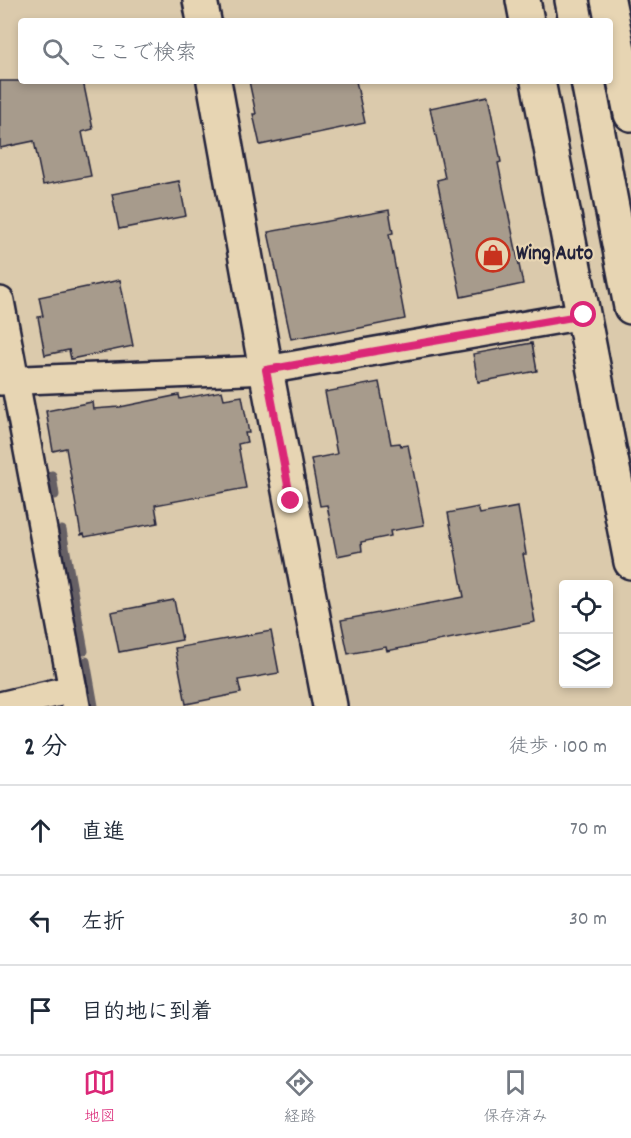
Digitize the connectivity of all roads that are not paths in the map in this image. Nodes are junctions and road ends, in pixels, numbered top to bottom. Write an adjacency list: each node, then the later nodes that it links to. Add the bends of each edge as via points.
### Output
1 (200, 0): 7 (main road)
2 (523, 0): 8 (main road)
3 (539, 0): 9 (main road)
4 (572, 0): 10 (main road)
5 (609, 0): 11 (main road)
6 (620, 0): 13 (main road)
7 (203, 18)
8 (526, 18)
9 (542, 18)
10 (575, 18)
11 (612, 18)
12 (613, 21): 18 (main road)
13 (631, 56)
14 (215, 84): 22 (main road)
15 (539, 84): 21 (main road)
16 (556, 84): 24 (main road)
17 (589, 84): 20 (main road)
18 (631, 114)
19 (0, 302): 23 (street)
20 (631, 307)
21 (584, 315): 22 (street); 25 (main road)
22 (266, 370): 23 (street); 28 (main road)
23 (8, 381): 26 (street)
24 (631, 492)
25 (631, 562)
26 (75, 698): 27 (street)
27 (0, 706)
28 (330, 706)

